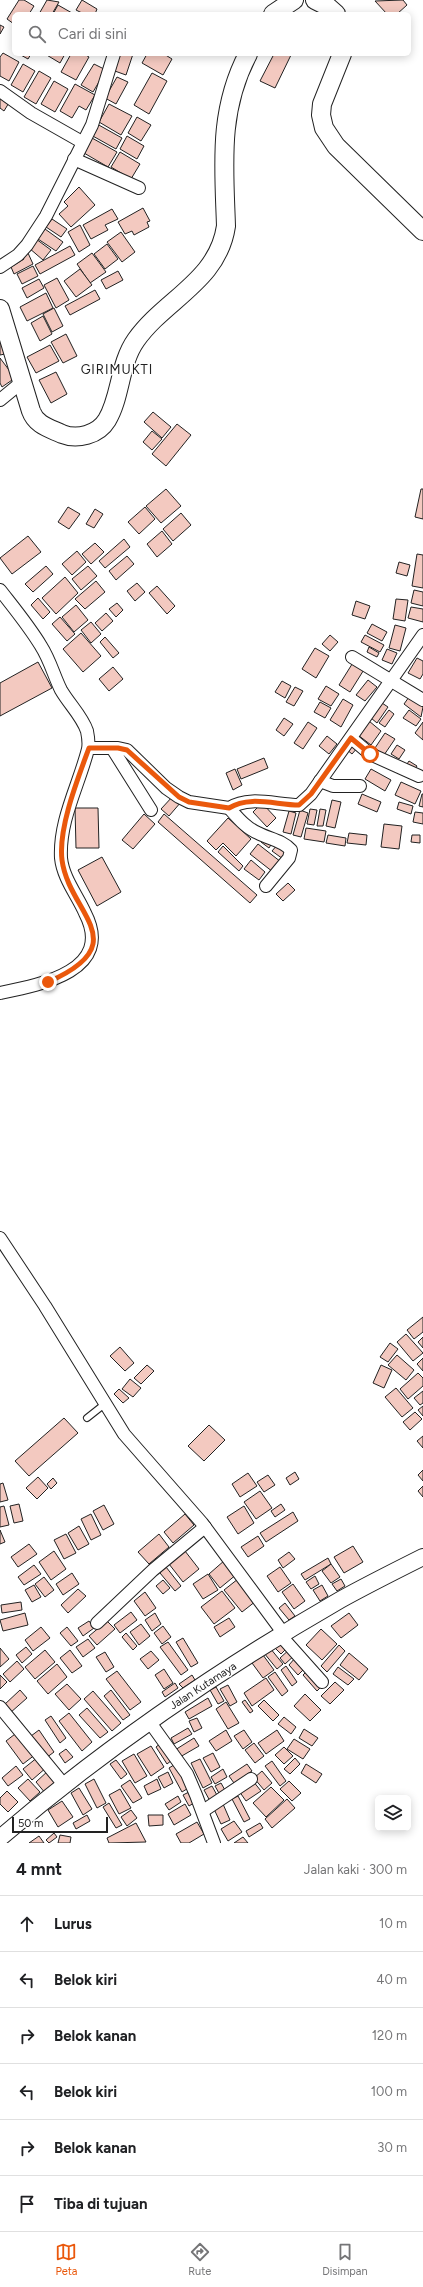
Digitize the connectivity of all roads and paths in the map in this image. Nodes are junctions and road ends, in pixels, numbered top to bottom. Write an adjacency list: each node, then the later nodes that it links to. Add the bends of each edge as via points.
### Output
1 (294, 0): 3 (main road)
2 (315, 0): 4 (main road)
3 (276, 12)
4 (334, 12)
5 (113, 56): 9 (street, via 98,110)
6 (247, 56): 15 (main road, via 229,106 224,136 224,241 203,274 147,326 136,341 127,358 106,422 92,433 78,437 43,426 32,416)
7 (341, 56): 12 (main road, via 322,104 324,128 336,146)
8 (0, 91): 9 (street, via 31,113)
9 (82, 142): 10 (street)
10 (74, 159): 11 (street); 13 (street, via 36,232 18,255)
11 (139, 188)
12 (423, 231)
13 (0, 267)
14 (0, 309): 15 (main road)
15 (22, 382): 16 (street)
16 (0, 400)
17 (0, 590): 23 (street, via 41,645 62,691 87,731)
18 (423, 636): 20 (street)
19 (352, 657): 20 (street)
20 (392, 682): 21 (street); 22 (street)
21 (423, 700)
22 (351, 738): 25 (street, via 370,754); 26 (street)
23 (89, 748): 24 (street); 31 (street, via 74,790 63,833 61,858 65,874 93,932 91,946 80,964 61,976 48,982)
24 (112, 748): 28 (street, via 127,750 134,755 166,788 179,797 189,802); 29 (street)
25 (419, 776)
26 (320, 781): 27 (street, via 333,786); 28 (street, via 299,805 248,801)
27 (360, 786)
28 (229, 808): 30 (street, via 252,830 279,841 290,850 289,858)
29 (150, 810)
30 (266, 886)
31 (0, 993)
32 (0, 1238): 33 (street)
33 (106, 1403): 34 (lane); 35 (street, via 134,1448)
34 (87, 1418)
35 (205, 1527): 37 (street, via 153,1570); 38 (street)
36 (423, 1557): 38 (main road, Jalan Kutamaya, via 341,1600)
37 (97, 1622)
38 (282, 1635): 39 (street); 41 (main road, Jalan Kutamaya)
39 (322, 1682)
40 (0, 1707): 43 (street)
41 (148, 1721): 43 (main road, Jalan Kutamaya); 44 (street, via 187,1774)
42 (251, 1779): 44 (street)
43 (64, 1786): 45 (main road, Jalan Kutamaya)
44 (203, 1811): 46 (street)
45 (0, 1838)
46 (214, 1843)

